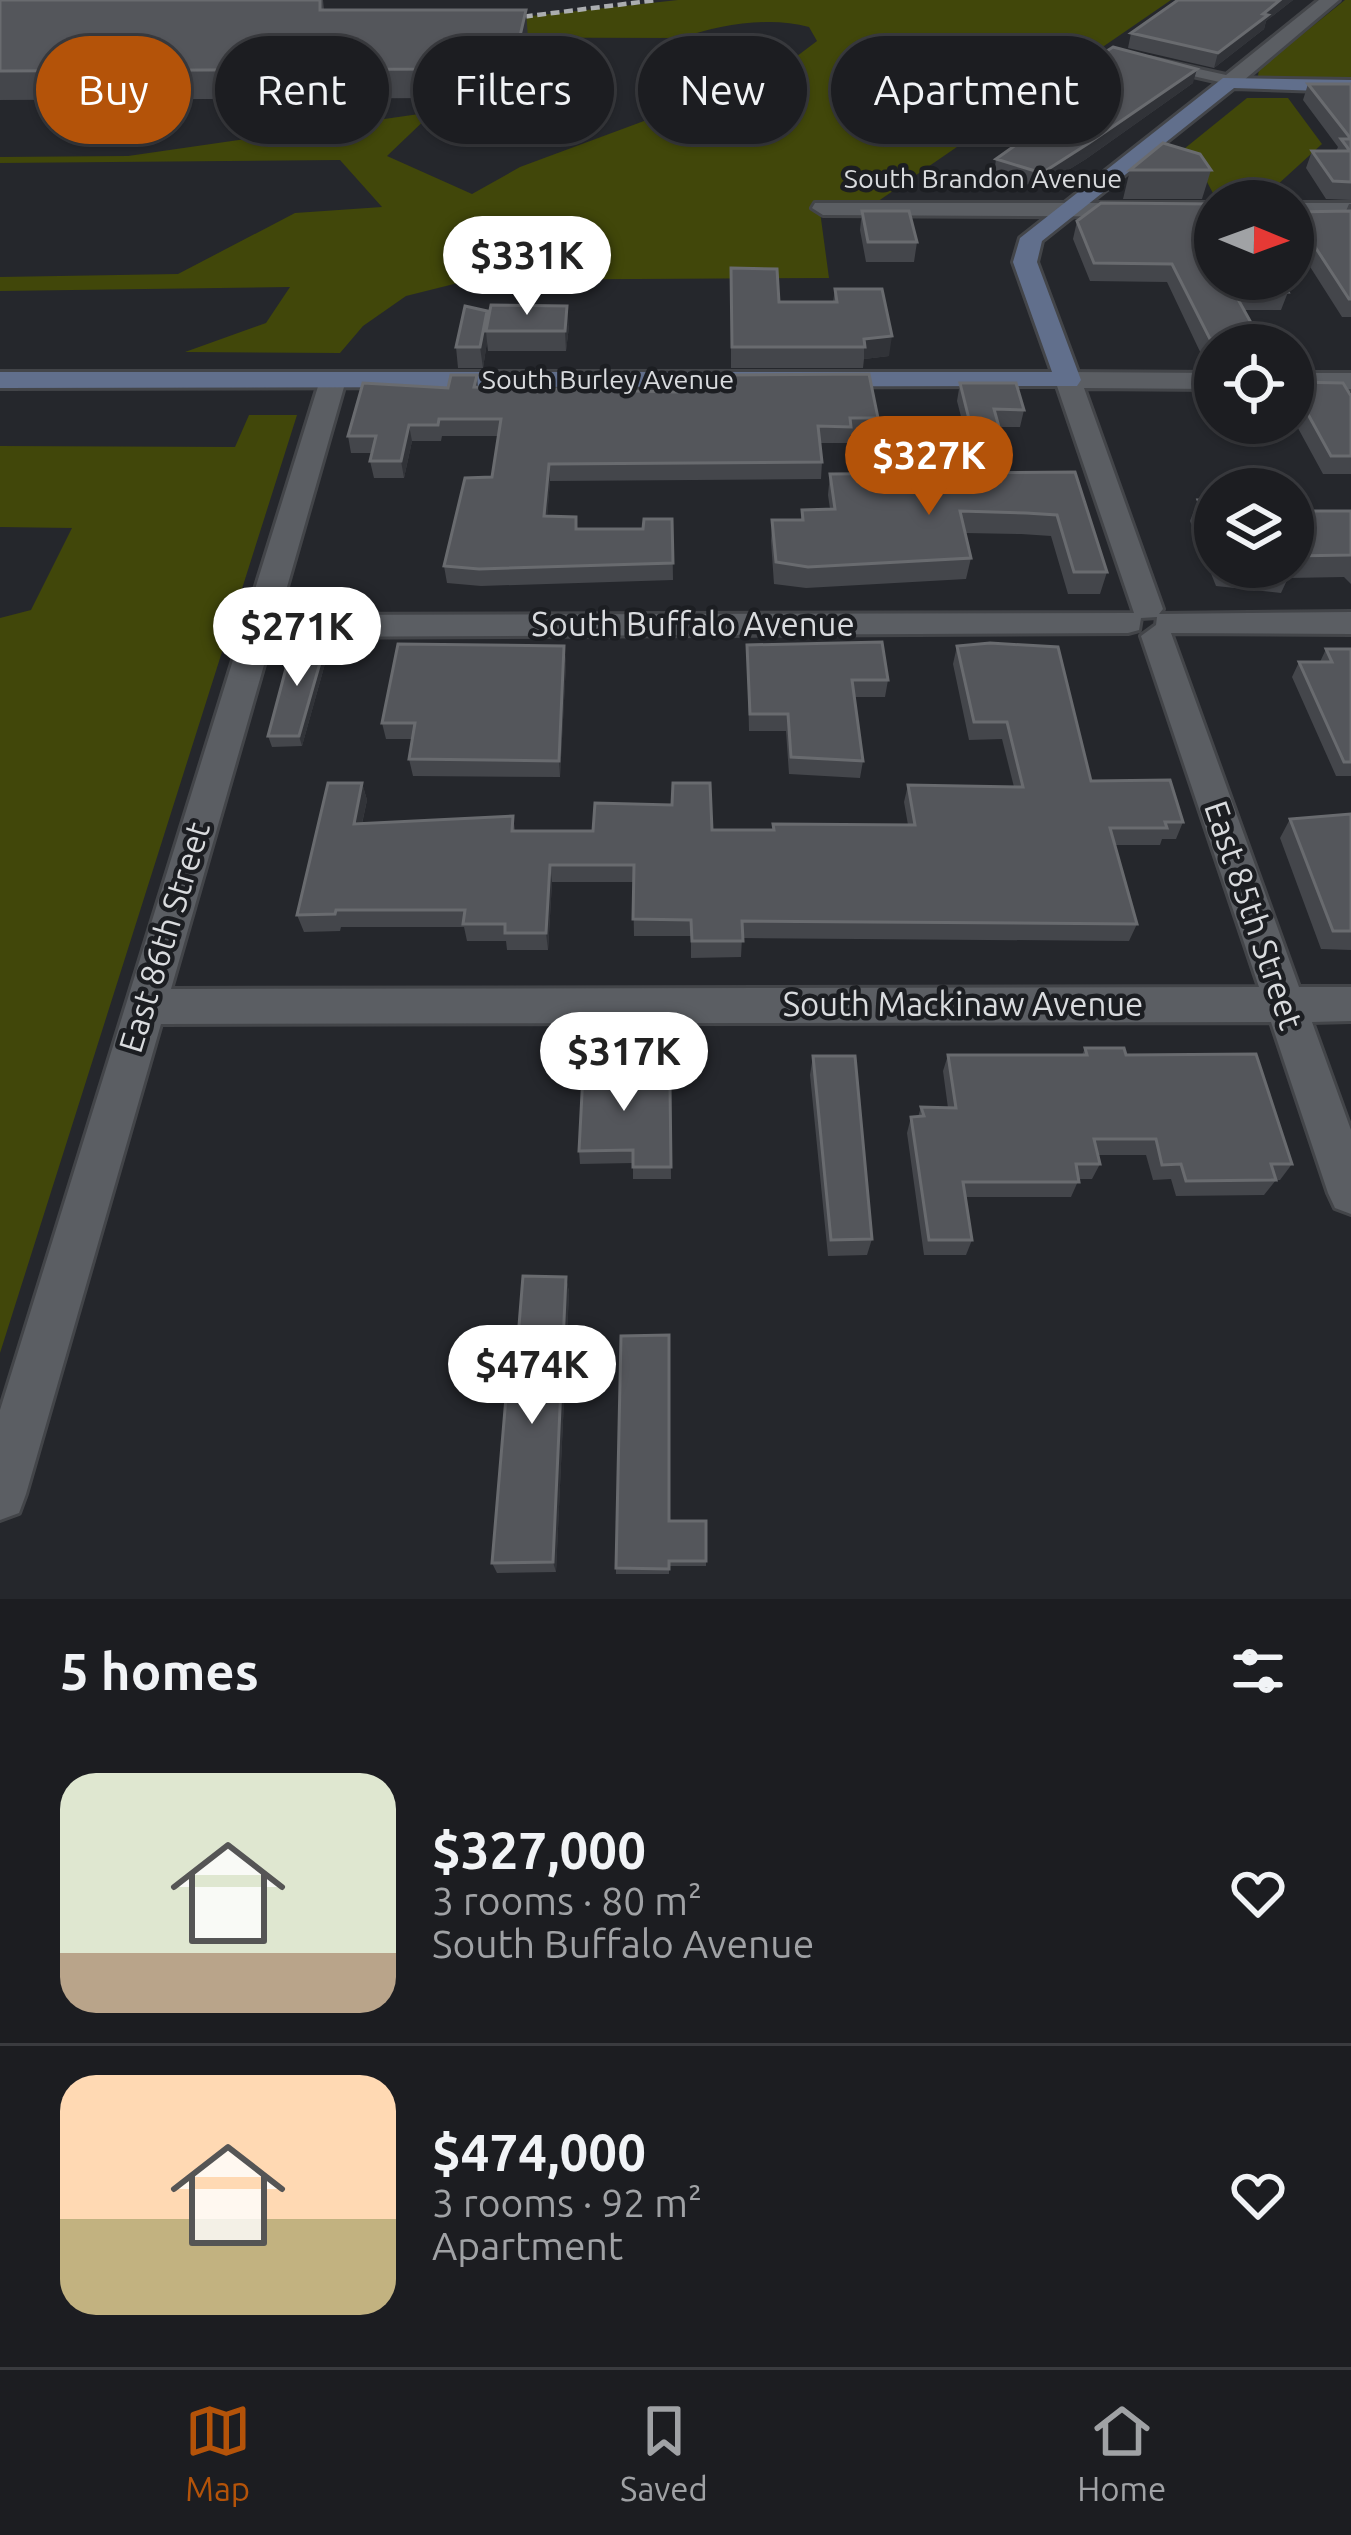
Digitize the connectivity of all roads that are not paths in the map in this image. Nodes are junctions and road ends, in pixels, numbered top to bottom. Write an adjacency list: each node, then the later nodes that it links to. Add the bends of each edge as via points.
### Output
1 (1330, 0): 3 (street)
2 (1125, 58): 3 (street)
3 (1230, 82): 4 (street); 6 (street)
4 (1351, 86)
5 (823, 208): 6 (street, South Brandon Avenue)
6 (1062, 209): 7 (street, South Brandon Avenue); 12 (street, via 1031,238 1025,262)
7 (1194, 210)
8 (1314, 210): 9 (street)
9 (1351, 210)
10 (0, 380): 11 (street, South Burley Avenue)
11 (333, 380): 12 (street, South Burley Avenue); 18 (street, East 86th Street)
12 (1068, 380): 13 (street, South Burley Avenue); 16 (street, East 85th Street)
13 (1194, 380)
14 (1314, 381): 15 (street)
15 (1351, 381)
16 (1150, 622): 17 (street, South Buffalo Avenue); 18 (street, South Buffalo Avenue); 19 (street, East 85th Street)
17 (1351, 623)
18 (259, 626): 21 (street, East 86th Street)
19 (1285, 1004): 20 (street, South Mackinaw Avenue); 21 (street, South Mackinaw Avenue); 22 (street, East 85th Street)
20 (1351, 1004)
21 (143, 1007): 23 (street, East 86th Street)
22 (1351, 1193)
23 (0, 1494)

